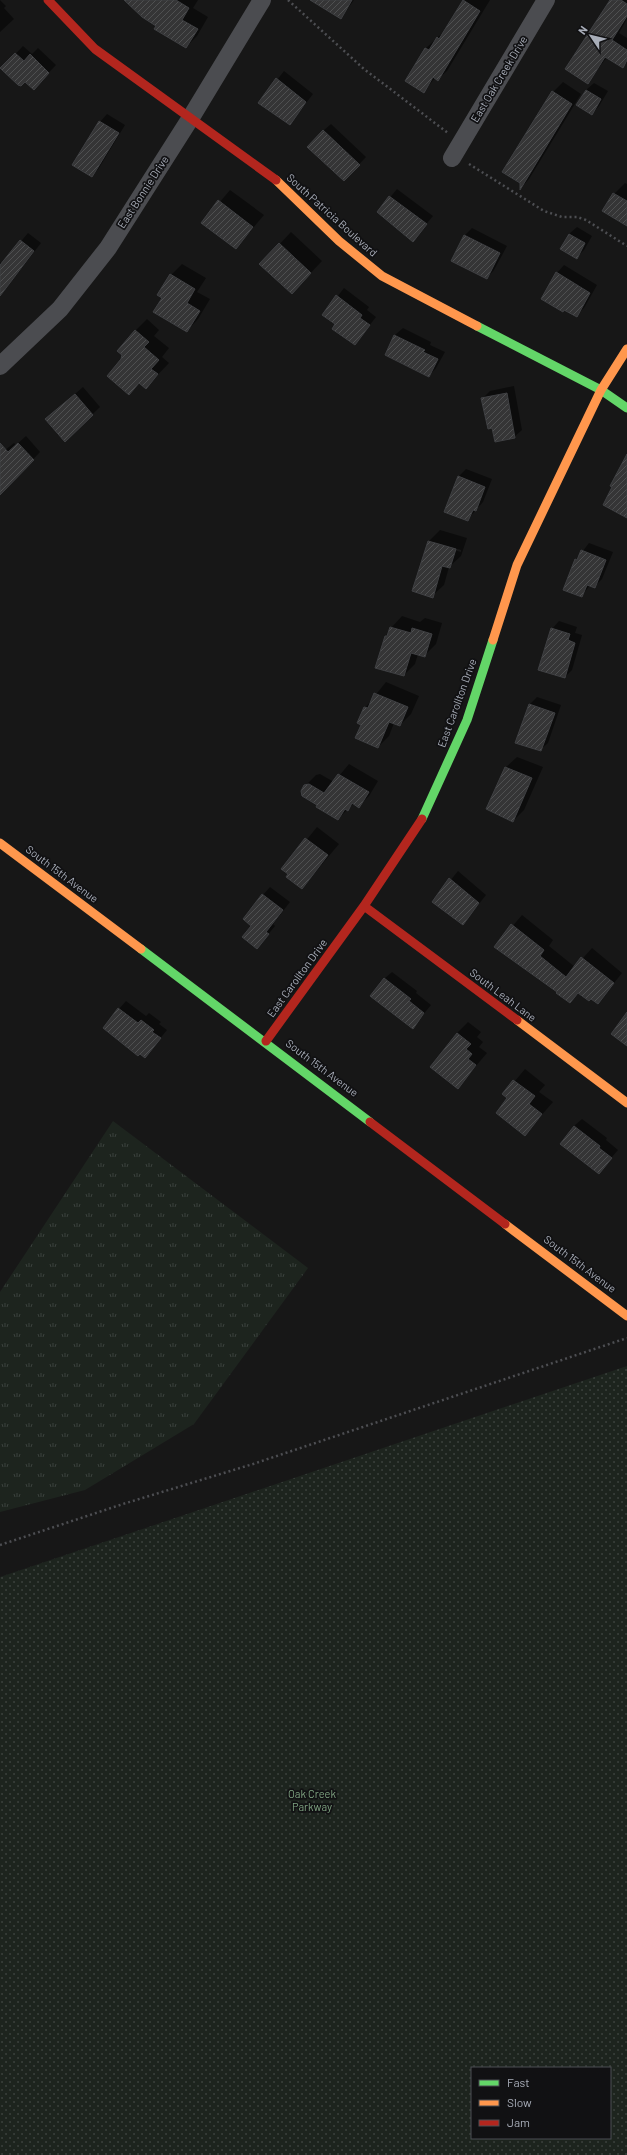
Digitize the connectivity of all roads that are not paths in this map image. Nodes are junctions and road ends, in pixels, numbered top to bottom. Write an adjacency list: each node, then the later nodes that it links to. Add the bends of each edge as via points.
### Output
1 (48, 0): 4 (street, South Patricia Boulevard, via 95,49)
2 (262, 0): 4 (street, East Bonnie Drive)
3 (546, 0): 5 (street, East Oak Creek Drive)
4 (190, 119): 7 (street, East Bonnie Drive, via 108,248 60,309); 8 (street, South Patricia Boulevard, via 270,174 339,241 382,276)
5 (456, 152)
6 (627, 349): 8 (street, East Carollton Drive)
7 (0, 366)
8 (601, 390): 9 (street, South Patricia Boulevard); 11 (street, East Carollton Drive, via 517,565 467,720 425,815)
9 (627, 408)
10 (0, 843): 12 (street, South 15th Avenue)
11 (364, 906): 12 (street, East Carollton Drive); 13 (street, South Leah Lane)
12 (266, 1041): 14 (street, South 15th Avenue)
13 (627, 1103)
14 (627, 1316)

